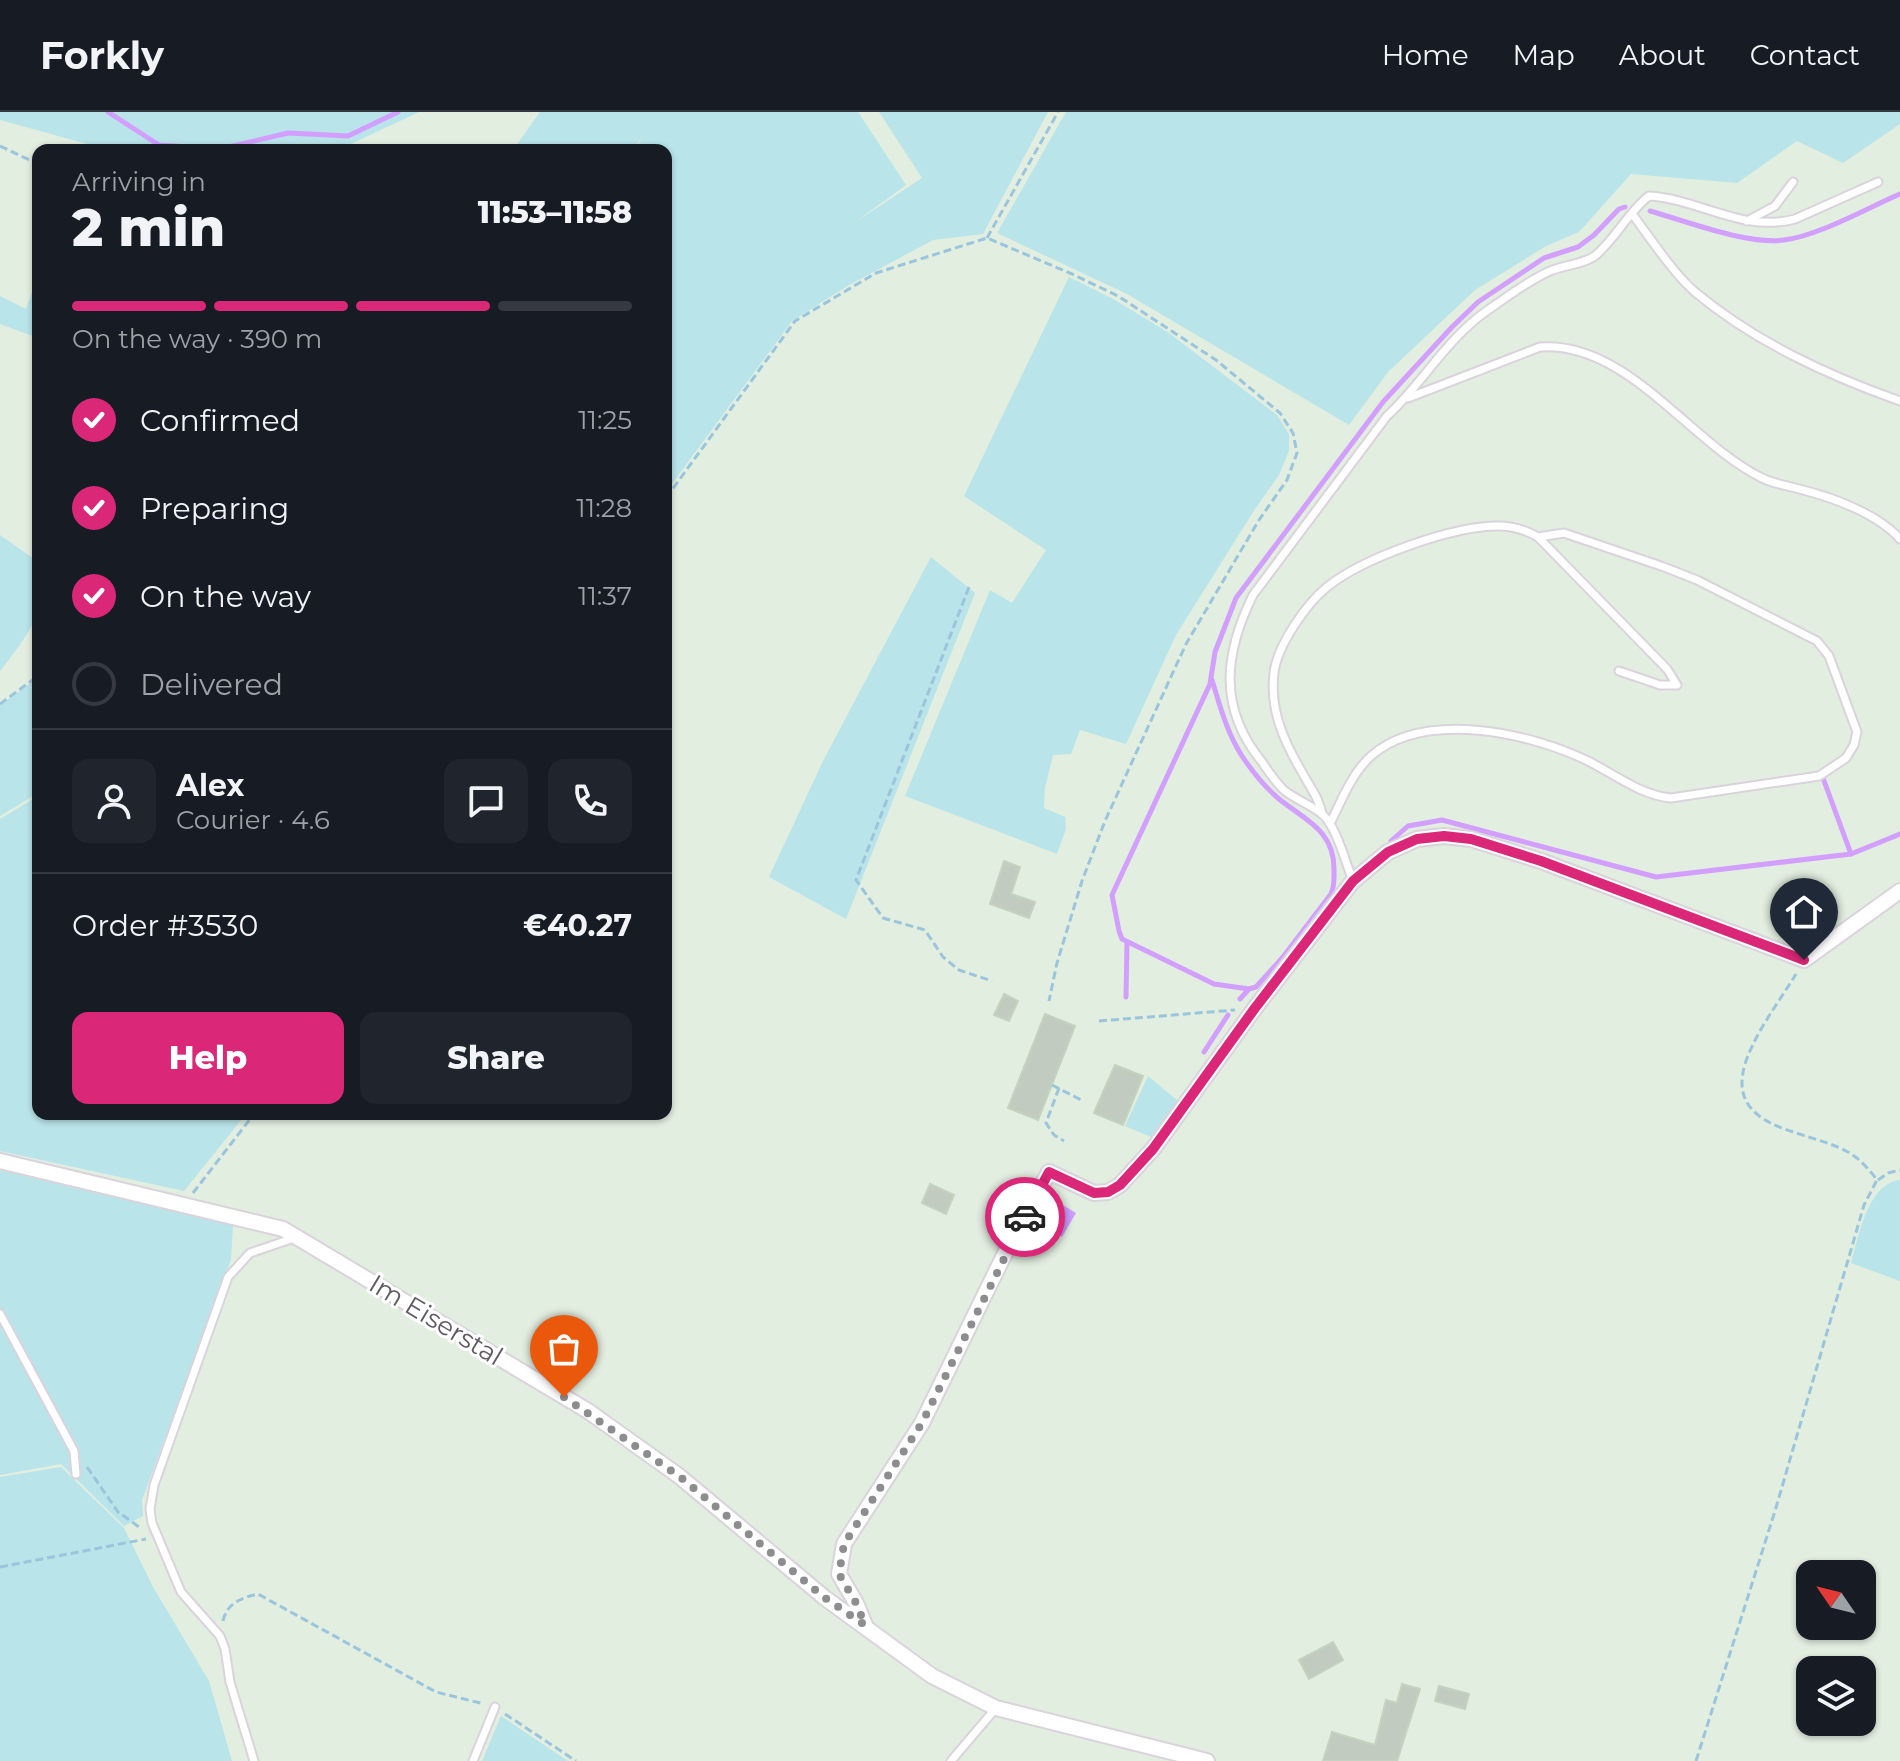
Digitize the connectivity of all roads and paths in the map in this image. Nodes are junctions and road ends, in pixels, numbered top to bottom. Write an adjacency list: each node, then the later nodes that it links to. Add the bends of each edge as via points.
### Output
1 (1058, 112): 8 (path)
2 (0, 146): 3 (path)
3 (32, 161)
4 (1793, 182): 7 (lane, via 1775,206)
5 (1878, 182): 7 (lane, via 1795,219)
6 (1633, 215): 7 (lane, via 1649,196); 9 (lane, via 1594,257 1548,272 1485,312 1440,354); 10 (lane, via 1692,290 1754,334 1849,383)
7 (1746, 222)
8 (987, 238): 11 (path, via 876,273 795,321); 24 (path, via 1118,296 1216,360 1280,413 1293,433 1297,453 1287,480 1186,644 1105,821 1082,881)
9 (1406, 399): 13 (lane, via 1540,347 1578,350 1639,383 1710,445 1763,479 1834,498); 18 (lane, via 1387,416 1253,595 1230,662 1230,694 1248,745 1283,789)
10 (1900, 401)
11 (672, 490)
12 (1538, 537): 15 (lane, via 1677,685); 18 (lane, via 1497,526 1441,535 1373,559 1327,587 1294,625 1274,670 1273,707); 19 (lane, via 1564,533 1664,567 1817,641 1829,656 1857,732 1846,758 1819,776 1671,798 1653,796 1586,760 1544,746 1450,728 1415,734 1371,756)
13 (1900, 539)
14 (969, 587): 23 (path, via 856,880 883,918 925,930 959,970)
15 (1619, 671)
16 (32, 680): 17 (path)
17 (0, 704)
18 (1322, 814): 19 (lane)
19 (1330, 824): 20 (lane)
20 (1353, 881): 22 (street, via 1388,852 1417,839 1471,839); 25 (street)
21 (1900, 891): 22 (street)
22 (1804, 960): 34 (path, via 1746,1061 1745,1101 1757,1116 1776,1126 1848,1151)
23 (992, 981)
24 (1049, 1001)
25 (1255, 1008): 26 (path); 42 (street, via 1153,1149 1120,1185 1094,1193 1049,1172 922,1423 844,1544 839,1574)
26 (1099, 1021)
27 (1052, 1085): 28 (path)
28 (1059, 1088): 29 (path); 31 (path, via 1046,1123)
29 (1083, 1101)
30 (249, 1120): 35 (path)
31 (1064, 1141)
32 (0, 1161): 35 (street, Im Eiserstal)
33 (1900, 1170): 34 (path)
34 (1877, 1180): 51 (path, via 1864,1205)
35 (183, 1205): 36 (street, Im Eiserstal)
36 (298, 1237): 40 (lane, via 250,1253 228,1277 154,1485 150,1509); 42 (street, Im Eiserstal, via 588,1411 679,1476)
37 (0, 1314): 38 (lane)
38 (74, 1451): 39 (lane); 40 (path, via 118,1512)
39 (76, 1474)
40 (157, 1536): 41 (path); 43 (lane, via 181,1592)
41 (0, 1567)
42 (865, 1625): 45 (street, Im Eiserstal, via 932,1676)
43 (220, 1636): 44 (path, via 231,1606 258,1594 436,1692); 46 (lane)
44 (495, 1707): 47 (lane); 48 (path)
45 (996, 1708): 49 (lane); 50 (street, Im Eiserstal)
46 (254, 1761)
47 (473, 1761)
48 (576, 1761)
49 (951, 1761)
50 (1207, 1761)
51 (1696, 1761)

